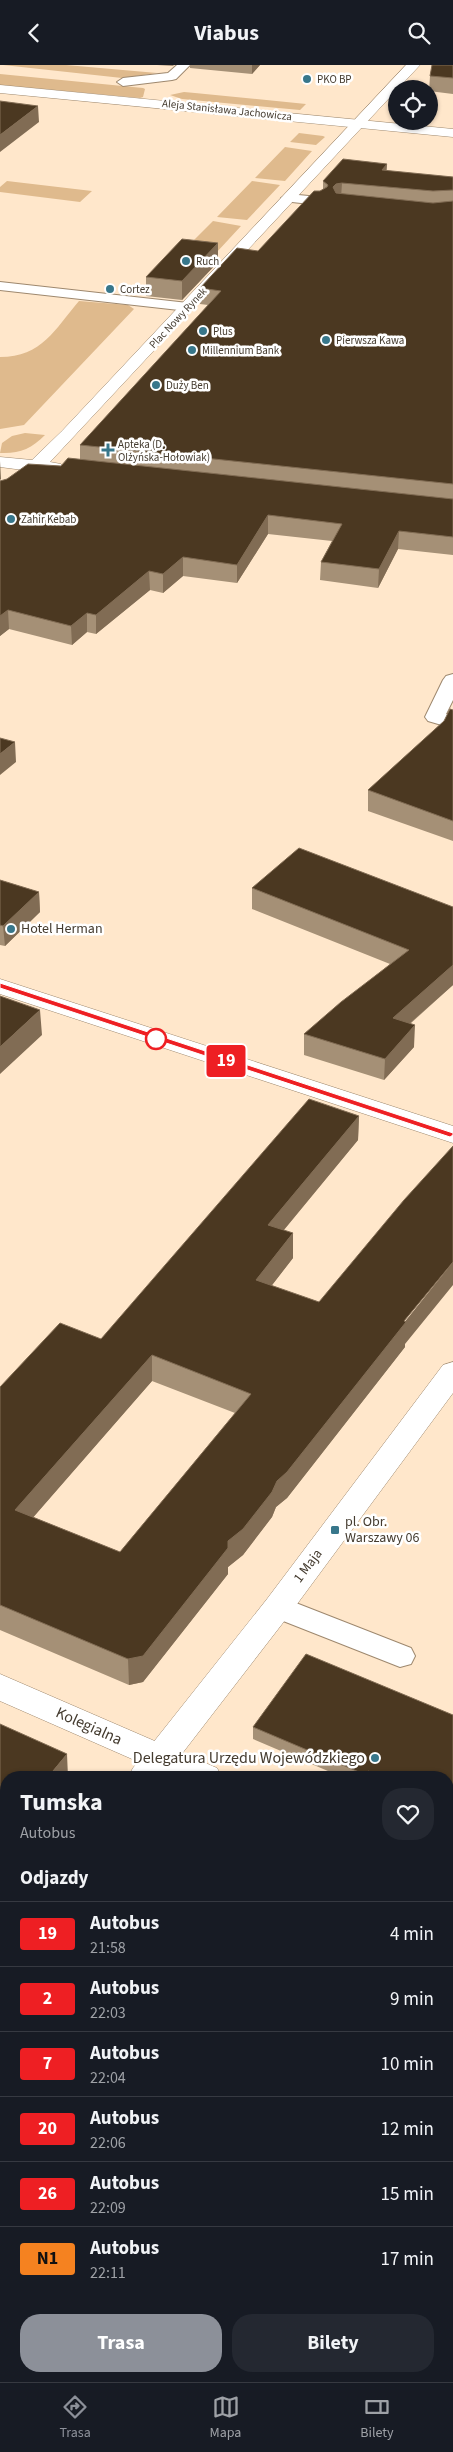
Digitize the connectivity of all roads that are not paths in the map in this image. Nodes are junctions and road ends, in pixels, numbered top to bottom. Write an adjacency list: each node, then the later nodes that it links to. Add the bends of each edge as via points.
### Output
1 (184, 65): 3 (lane, via 172,76)
2 (412, 65): 5 (street, Plac Nowy Rynek)
3 (122, 82)
4 (0, 89): 5 (street, Aleja Stanisława Jachowicza)
5 (358, 124): 6 (street, Aleja Stanisława Jachowicza); 7 (street, Plac Nowy Rynek)
6 (453, 133)
7 (288, 198): 8 (lane); 10 (street, Plac Nowy Rynek)
8 (318, 201)
9 (0, 286): 10 (lane)
10 (188, 307): 12 (street, Plac Nowy Rynek)
11 (0, 462): 12 (street)
12 (36, 466): 13 (street)
13 (72, 470)
14 (453, 680): 15 (lane, via 435,717)
15 (452, 722)
16 (0, 986): 17 (street)
17 (453, 1135)
18 (453, 1372): 19 (street, 1 Maja)
19 (278, 1607): 20 (lane); 22 (street, 1 Maja)
20 (400, 1656)
21 (0, 1687): 22 (street, Kolegialna)
22 (153, 1768): 23 (street, Kolegialna)
23 (170, 1771)

